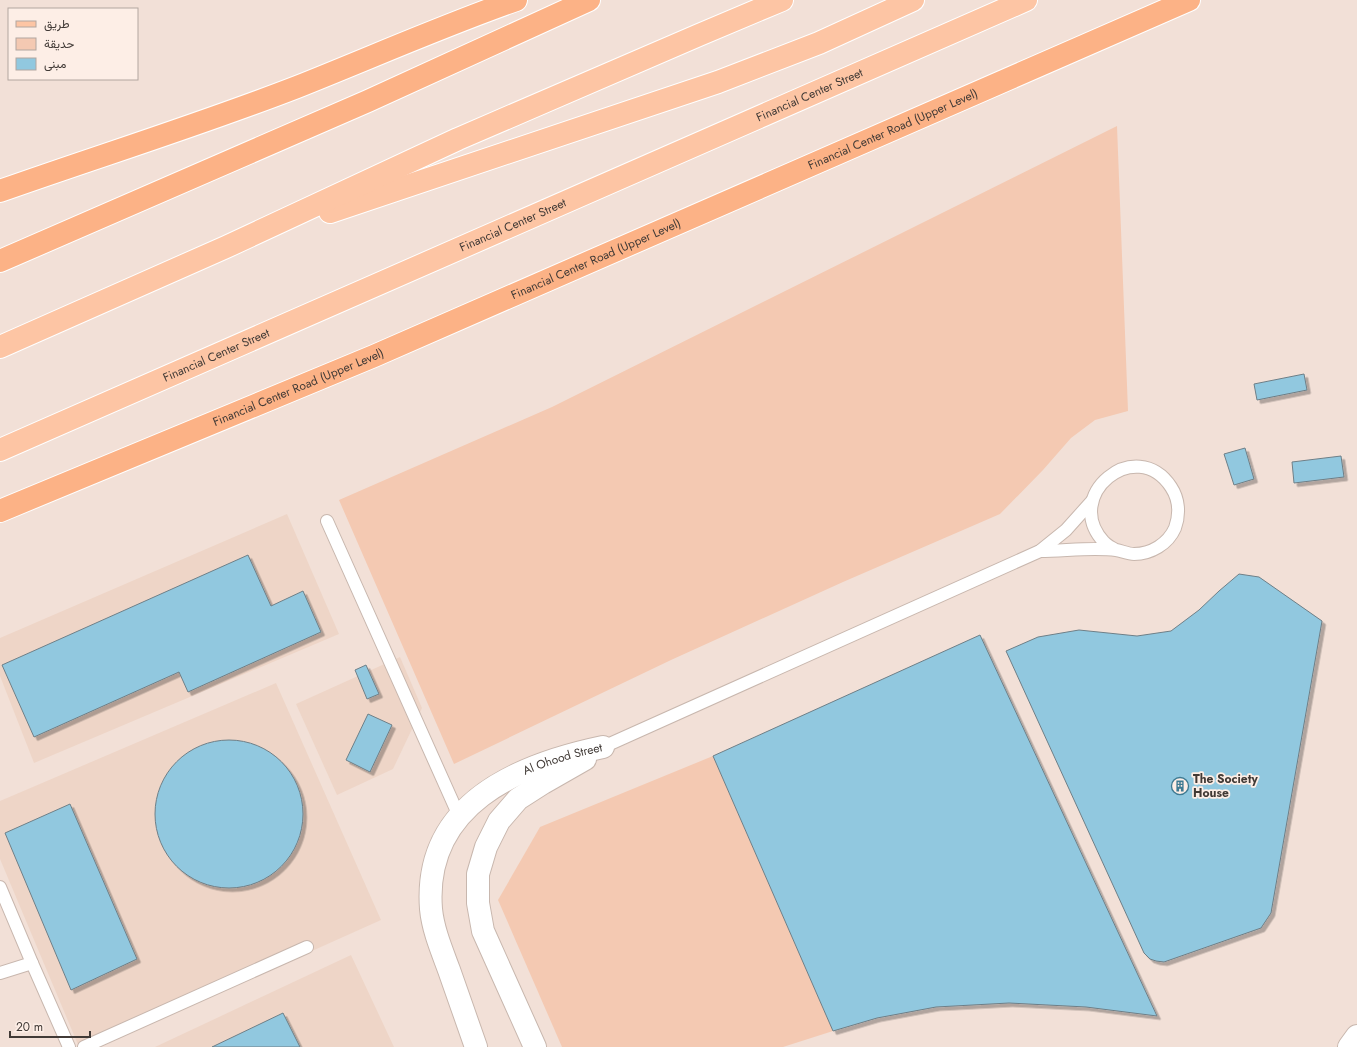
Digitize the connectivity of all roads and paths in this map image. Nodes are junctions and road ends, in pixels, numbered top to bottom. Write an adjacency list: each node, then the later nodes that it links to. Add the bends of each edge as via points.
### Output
1 (516, 0): 7 (highway, via 296,87)
2 (589, 0): 9 (highway, via 361,104)
3 (782, 0): 8 (main road, via 458,139)
4 (913, 0): 8 (main road, via 819,43 718,82)
5 (1026, 0): 11 (main road, Financial Center Street)
6 (1189, 0): 13 (highway, Financial Center Road (Upper Level), via 374,356)
7 (0, 191)
8 (226, 247): 10 (main road)
9 (0, 261)
10 (0, 347)
11 (0, 450)
12 (1092, 501): 15 (lane, via 1091,516 1095,530 1104,542); 15 (lane, via 1098,487 1108,476 1121,469 1136,467 1151,470 1166,479 1175,494 1179,510 1175,528 1165,542 1150,551 1133,554); 16 (lane, via 1066,530)
13 (0, 511)
14 (327, 521): 18 (lane)
15 (1116, 550): 16 (lane)
16 (1040, 551): 17 (lane)
17 (604, 747): 18 (street, Al Ohood Street, via 576,752 506,780 488,790); 27 (street, Al Ohood Street, via 518,799 499,821 486,847 478,874 478,903 483,931)
18 (458, 816): 26 (street, Al Ohood Street, via 447,832 433,870 431,910 441,949)
19 (0, 887): 21 (lane)
20 (307, 947): 25 (lane)
21 (32, 964): 22 (lane); 24 (lane)
22 (0, 973)
23 (1357, 1036): 28 (street)
24 (69, 1047)
25 (84, 1047)
26 (476, 1047)
27 (535, 1047)
28 (1349, 1047)

